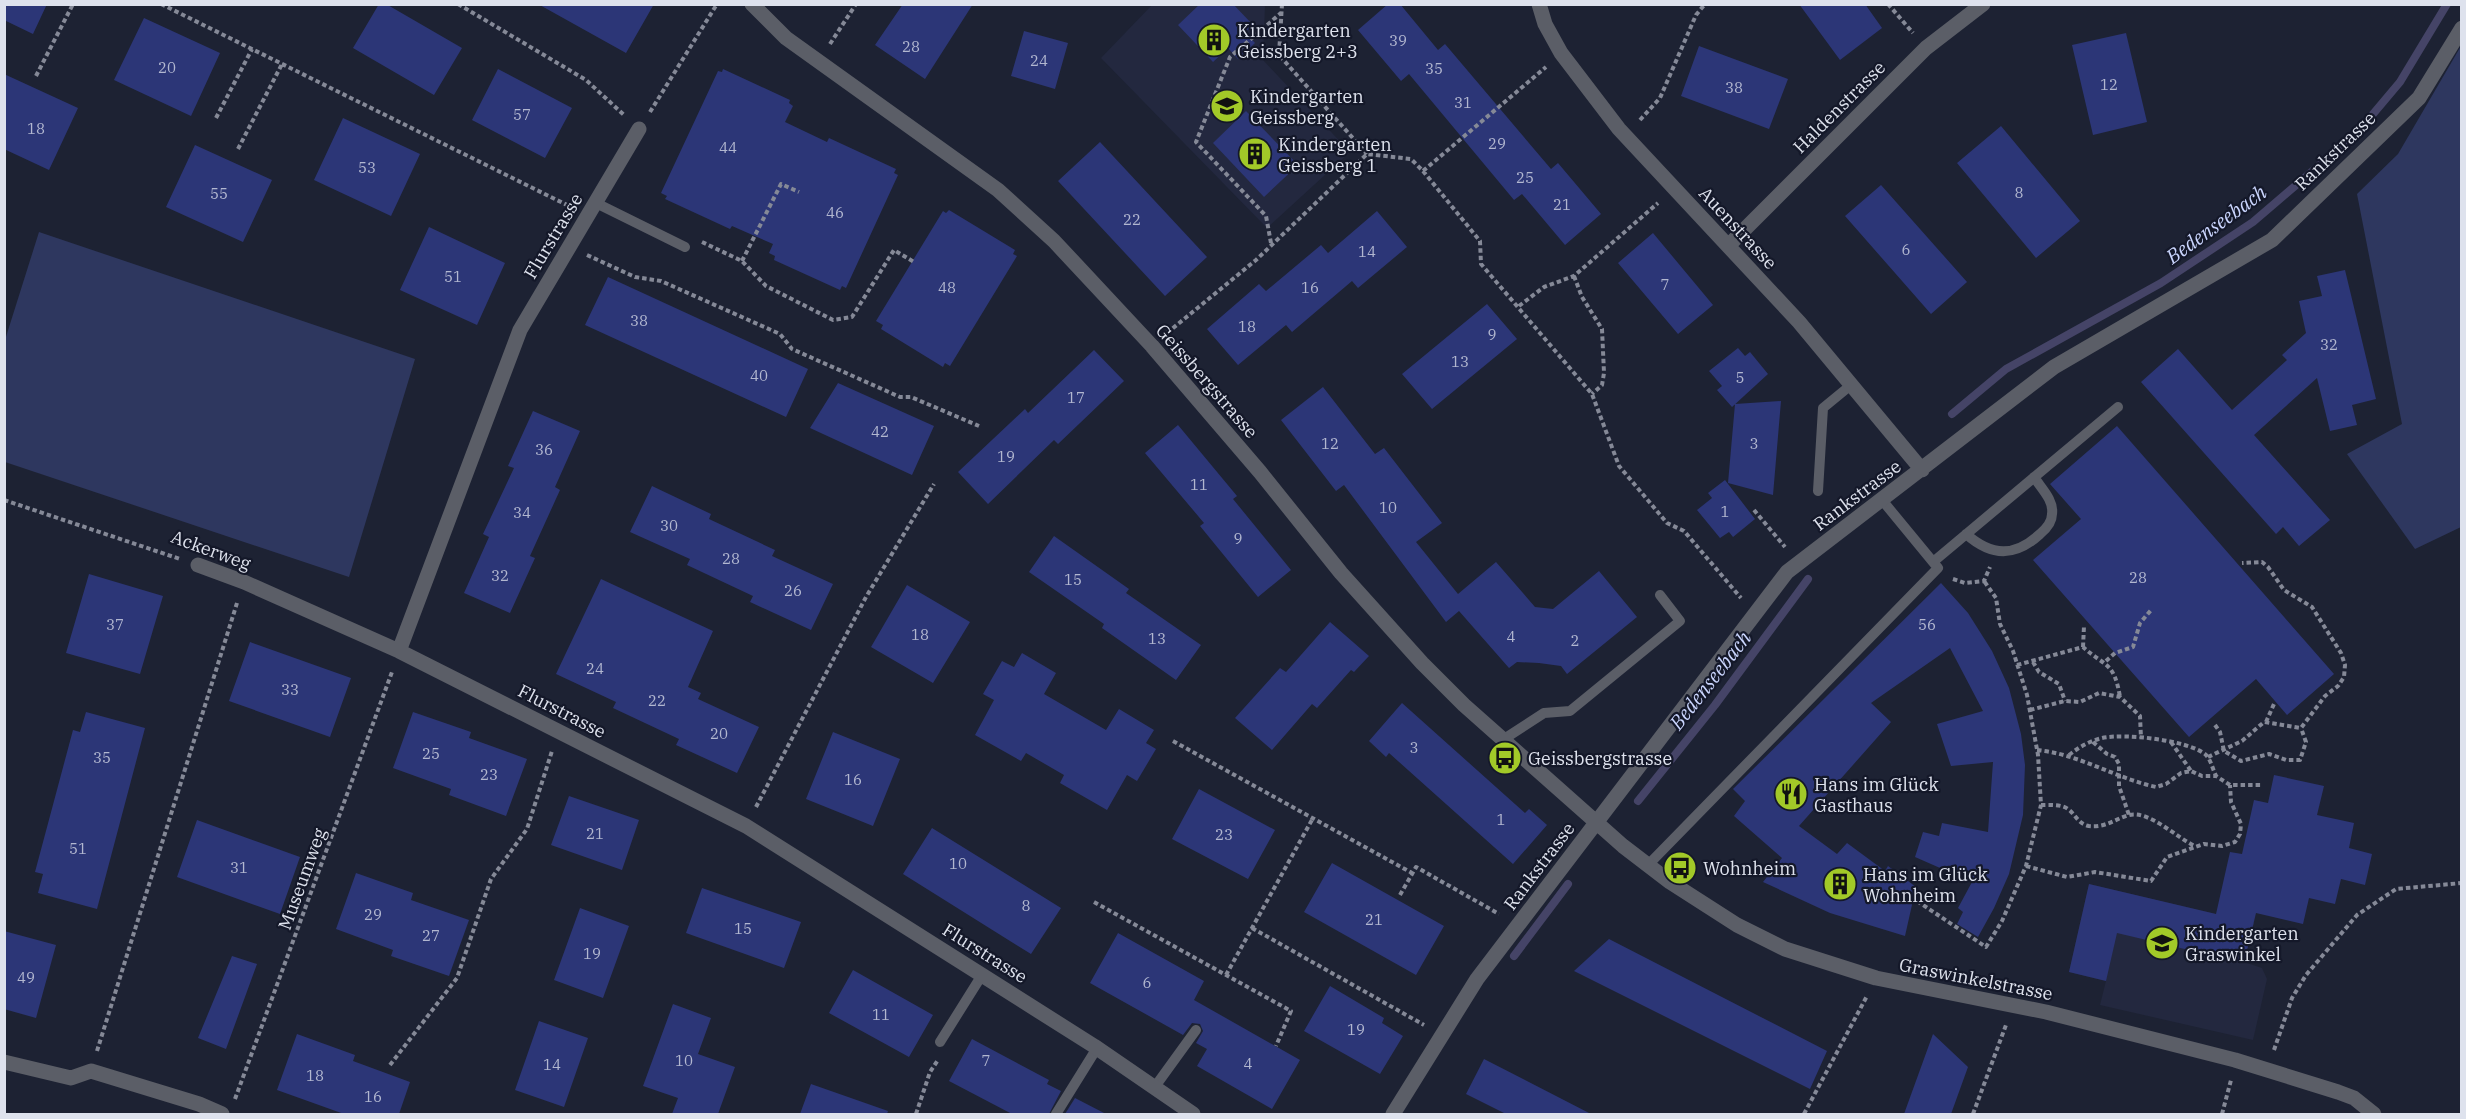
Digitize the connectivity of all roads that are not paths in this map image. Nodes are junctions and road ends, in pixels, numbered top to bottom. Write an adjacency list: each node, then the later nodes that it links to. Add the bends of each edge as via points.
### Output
1 (752, 4): 20 (street, Geissbergstrasse, via 786,38 998,190 1054,241 1152,346 1341,573 1422,663)
2 (1539, 4): 7 (street, Auenstrasse, via 1562,54 1618,129)
3 (1983, 4): 7 (street, Haldenstrasse, via 1926,48)
4 (2462, 28): 11 (street, Rankstrasse, via 2419,98 2272,240 2054,367)
5 (639, 129): 6 (street, Flurstrasse)
6 (592, 209): 8 (lane); 19 (street, Flurstrasse, via 520,330)
7 (1729, 245): 9 (street, Auenstrasse)
8 (685, 248)
9 (1851, 385): 11 (street, Auenstrasse); 13 (lane, via 1823,408)
10 (2118, 407): 12 (lane)
11 (1922, 470): 14 (street, Rankstrasse)
12 (2034, 477): 15 (lane); 15 (lane, via 2050,501 2052,515 2047,527 2025,548 2000,552 1979,545)
13 (1818, 491)
14 (1882, 500): 17 (lane); 21 (street, Rankstrasse, via 1787,572)
15 (1966, 534): 17 (lane)
16 (198, 565): 19 (street, Ackerweg)
17 (1935, 565): 22 (lane)
18 (1660, 595): 20 (lane, via 1680,621 1570,711 1544,713)
19 (399, 651): 23 (street, Flurstrasse, via 746,826)
20 (1504, 739): 21 (street, Geissbergstrasse)
21 (1596, 822): 22 (street, Graswinkelstrasse); 32 (street, Rankstrasse, via 1477,979)
22 (1648, 865): 33 (street, Graswinkelstrasse, via 1737,925 1785,949 1876,978 2013,1005 2235,1060 2354,1098)
23 (982, 975): 25 (lane); 26 (street, Flurstrasse)
24 (1196, 1030): 28 (lane)
25 (940, 1042)
26 (1097, 1048): 28 (street, Flurstrasse); 30 (lane)
27 (4, 1062): 29 (street, via 70,1078 91,1071)
28 (1154, 1088): 31 (street, Flurstrasse)
29 (226, 1110)
30 (1056, 1114)
31 (1193, 1114)
32 (1393, 1114)
33 (2374, 1114)

